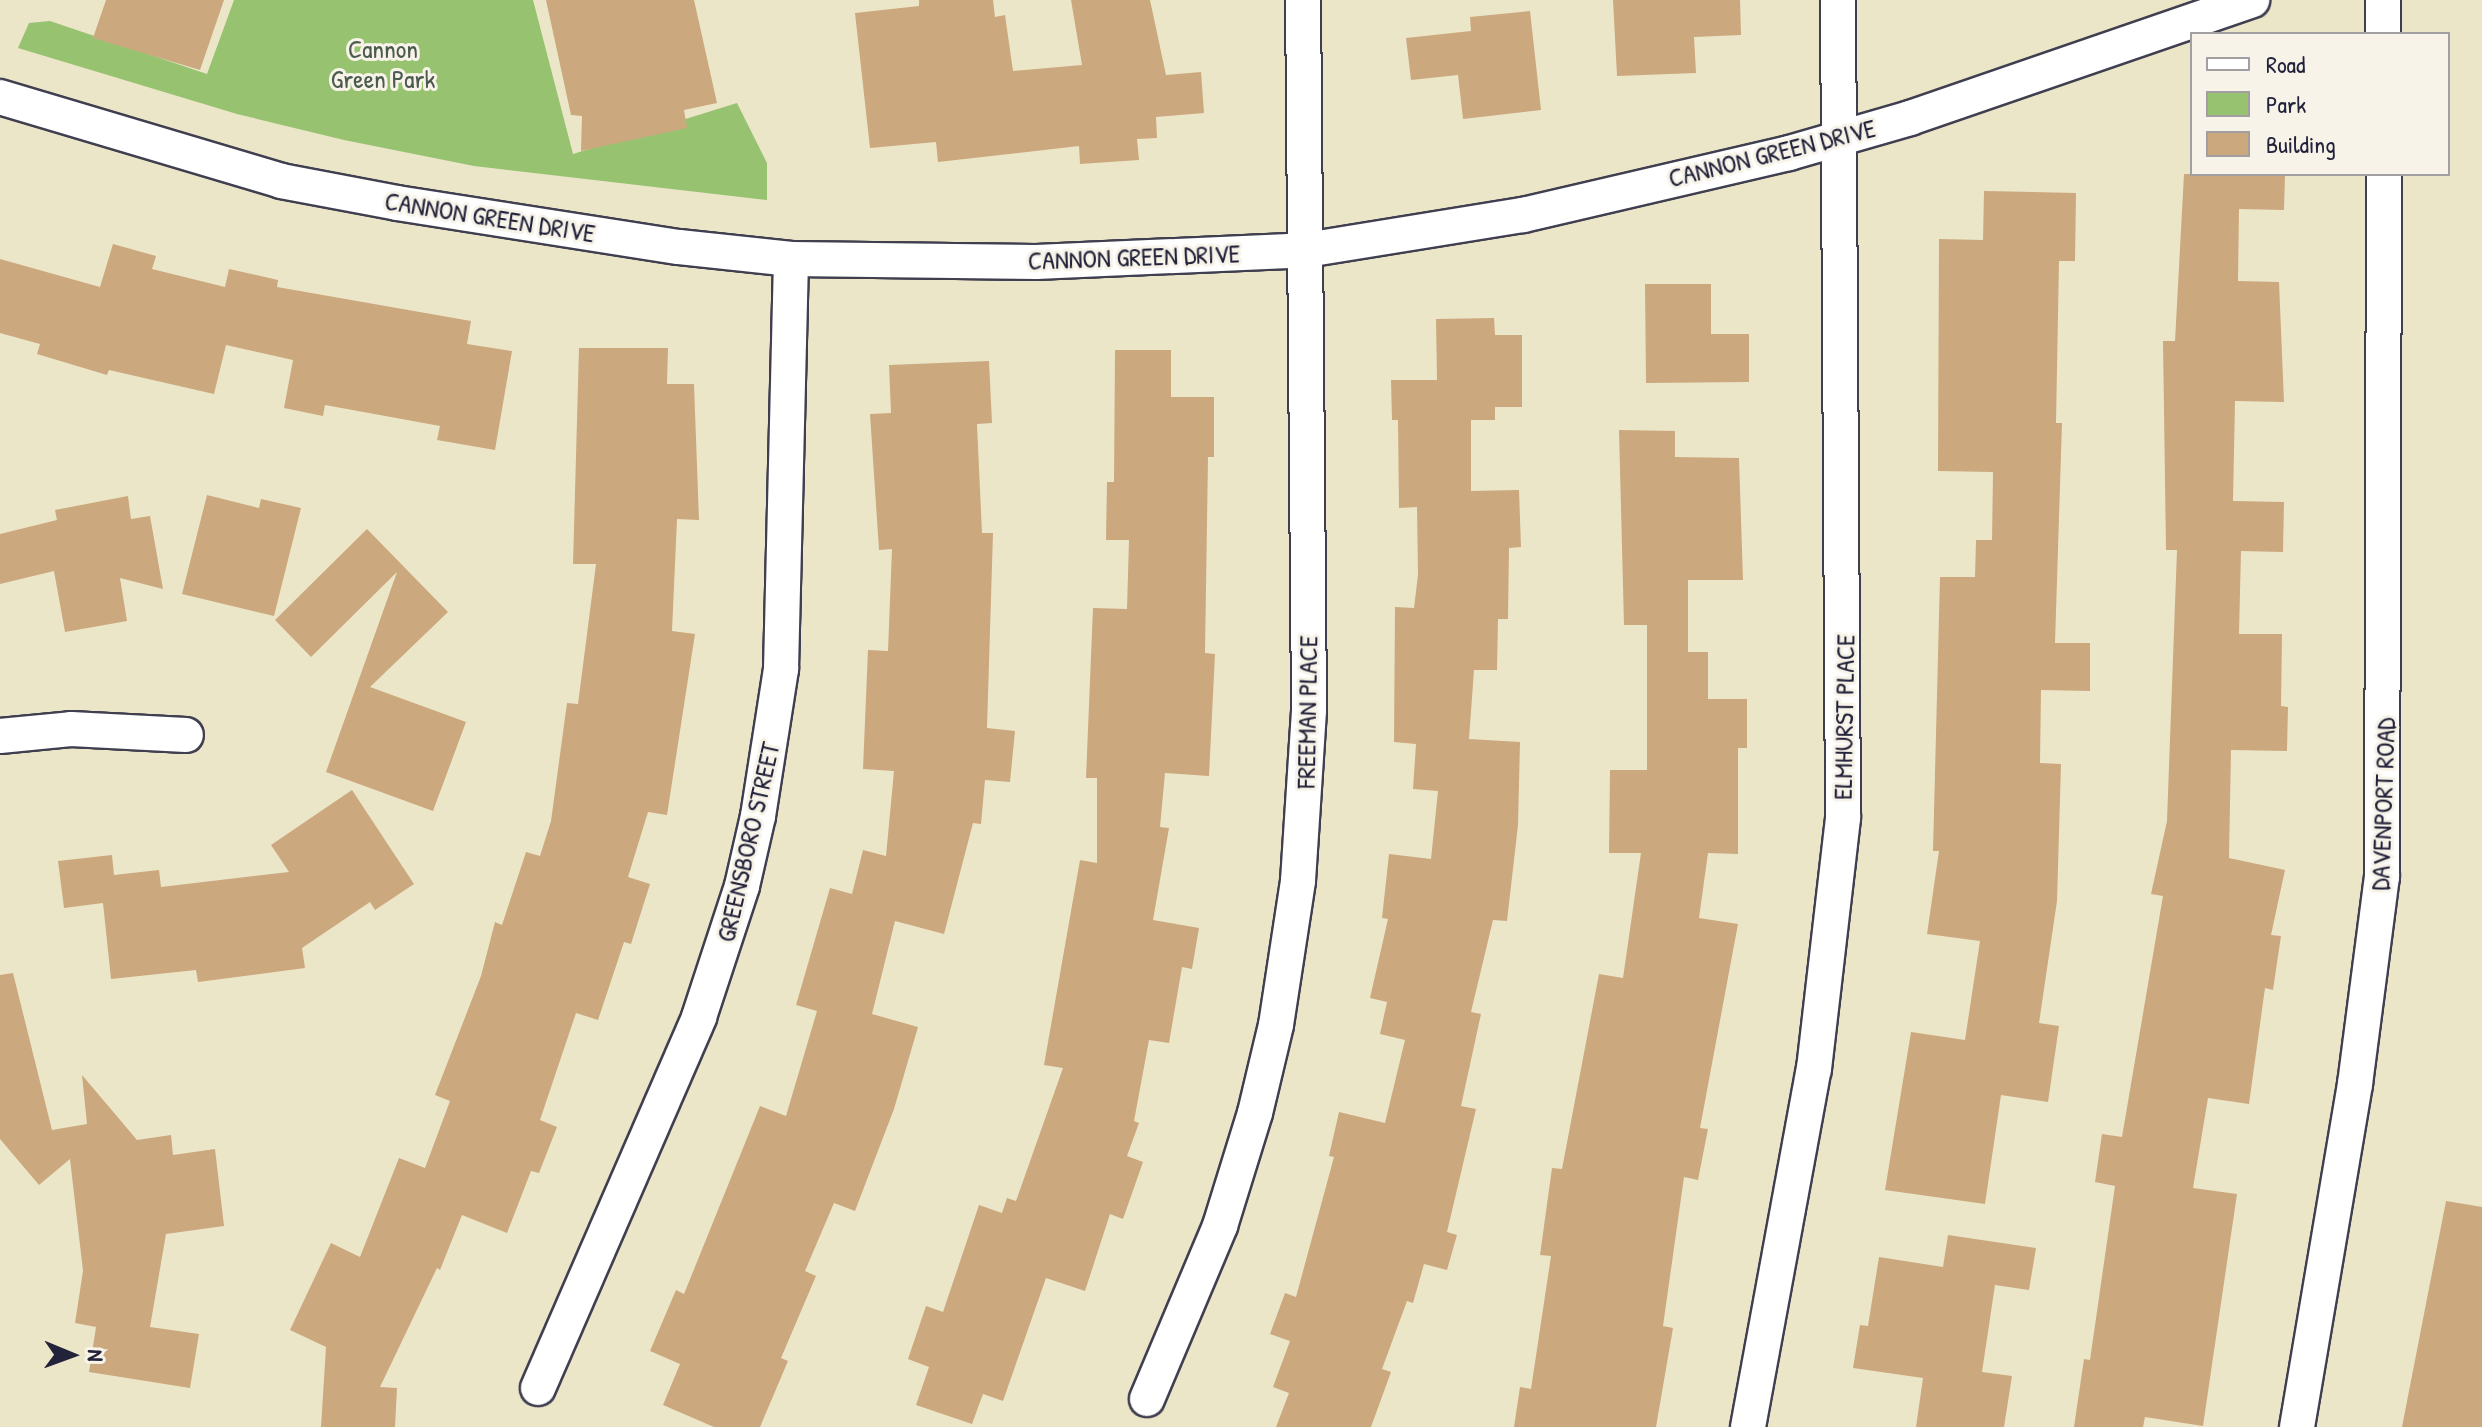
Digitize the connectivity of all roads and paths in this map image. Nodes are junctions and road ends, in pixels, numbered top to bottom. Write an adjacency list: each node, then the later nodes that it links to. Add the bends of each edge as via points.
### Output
1 (1303, 0): 9 (street, FREEMAN PLACE)
2 (1838, 0): 7 (street, ELMHURST PLACE)
3 (2252, 0): 7 (street, CANNON GREEN DRIVE)
4 (2383, 0): 5 (street)
5 (2383, 32)
6 (0, 97): 10 (street, CANNON GREEN DRIVE, via 281,181 679,247)
7 (1842, 137): 9 (street, CANNON GREEN DRIVE, via 1523,215); 15 (street, ELMHURST PLACE, via 1843,818 1816,1058)
8 (2384, 176): 16 (street, DAVENPORT ROAD, via 2382,877 2355,1084)
9 (1306, 250): 10 (street, CANNON GREEN DRIVE, via 1036,262); 14 (street, FREEMAN PLACE, via 1308,742 1291,941 1266,1069 1233,1187)
10 (791, 259): 13 (street, GREENSBORO STREET, via 785,319 782,639 775,722 758,816 731,925 699,1017)
11 (186, 735): 12 (street, via 71,729)
12 (0, 736)
13 (538, 1388)
14 (1147, 1399)
15 (1748, 1427)
16 (2297, 1427)

